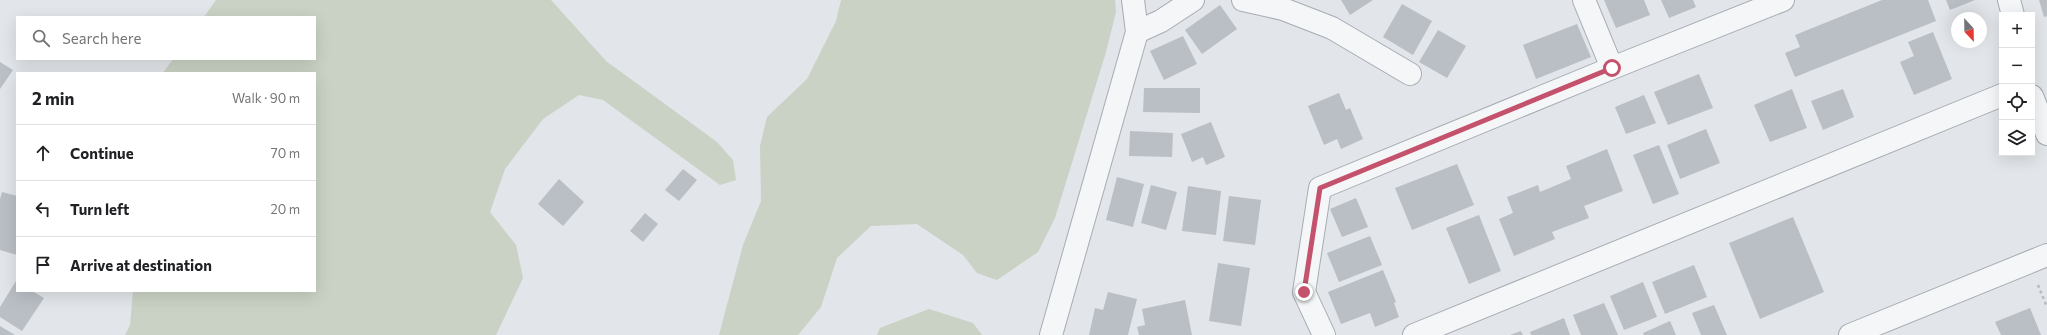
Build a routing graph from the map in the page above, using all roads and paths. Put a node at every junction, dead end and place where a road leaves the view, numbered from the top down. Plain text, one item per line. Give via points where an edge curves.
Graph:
1 (1133, 0) edge
2 (1193, 0) edge
3 (1243, 0) edge
4 (1584, 0) edge
5 (1783, 0) edge
6 (2009, 0) edge
7 (2011, 12) edge
8 (1136, 32) junction
9 (1612, 68) junction
10 (1410, 74) dead end
11 (1999, 96) edge
12 (2035, 104) edge
13 (2047, 134) edge
14 (2047, 255) edge
15 (1051, 335) edge
16 (1324, 335) edge
17 (1414, 335) edge
18 (1850, 335) edge

1 - 8 street
2 - 8 street via 1160,21
3 - 10 street via 1283,9 1332,28
4 - 9 street
5 - 9 street
6 - 7 street
8 - 15 street
9 - 16 street via 1320,188 1304,292
11 - 17 street
12 - 13 street
14 - 18 street

